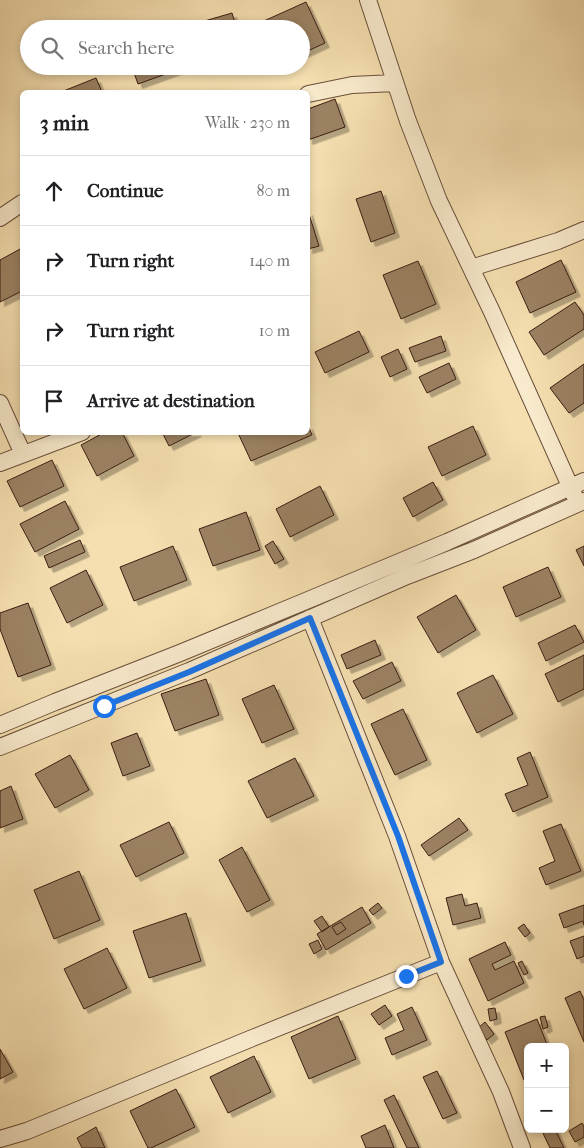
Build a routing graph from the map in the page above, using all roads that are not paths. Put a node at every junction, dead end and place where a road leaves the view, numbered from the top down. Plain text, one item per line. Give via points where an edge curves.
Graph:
1 (368, 0) edge
2 (395, 83) junction
3 (310, 94) edge
4 (20, 204) edge
5 (0, 218) edge
6 (584, 230) edge
7 (471, 268) junction
8 (0, 403) edge
9 (74, 435) edge
10 (23, 454) junction
11 (0, 463) edge
12 (577, 484) edge
13 (581, 503) edge
14 (310, 618) junction
15 (0, 725) edge
16 (0, 747) edge
17 (441, 962) junction
18 (0, 1139) edge
19 (522, 1148) edge

1 - 2 street
2 - 3 street via 352,85
2 - 7 street via 439,201
4 - 5 street
6 - 7 street
7 - 12 street
8 - 10 street
9 - 10 street
10 - 11 street
12 - 13 street
12 - 15 street via 313,598
13 - 14 street
14 - 16 street via 189,672
14 - 17 street via 398,836
17 - 18 street via 27,1131
17 - 19 street via 501,1092

